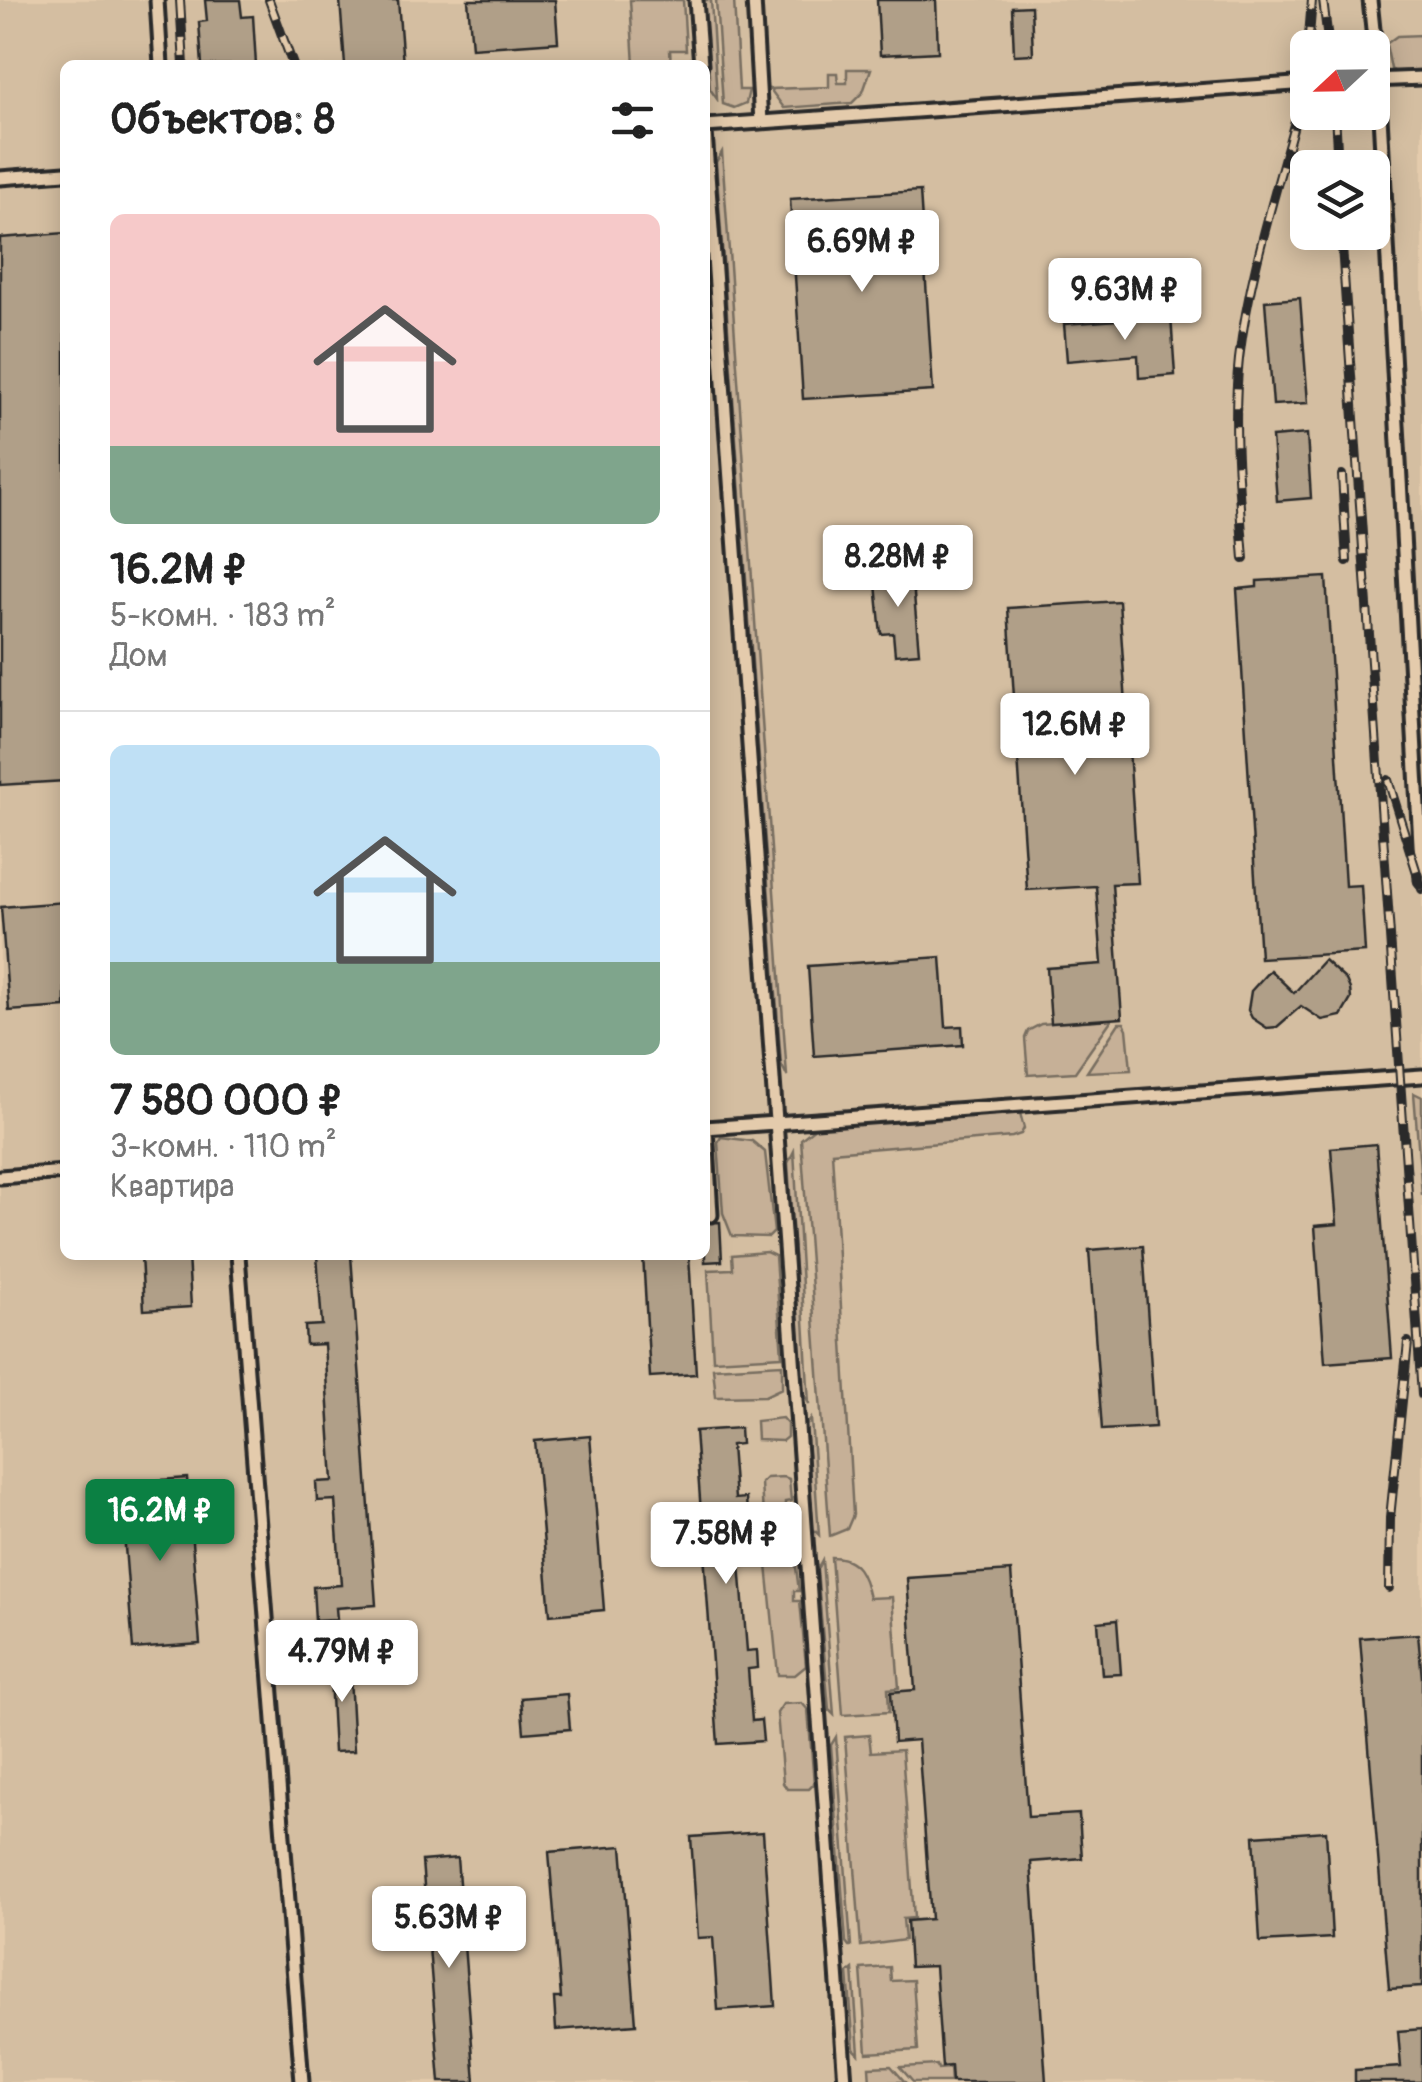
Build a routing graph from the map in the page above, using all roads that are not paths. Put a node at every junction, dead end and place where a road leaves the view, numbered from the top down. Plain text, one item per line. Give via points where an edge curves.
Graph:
1 (158, 0) edge
2 (696, 0) edge
3 (754, 0) edge
4 (1370, 0) edge
5 (1372, 30) edge
6 (161, 60) edge
7 (701, 60) edge
8 (1422, 78) edge
9 (1390, 79) edge
10 (1290, 84) edge
11 (762, 122) junction
12 (710, 128) edge
13 (1378, 130) edge
14 (60, 173) edge
15 (0, 178) edge
16 (710, 201) edge
17 (1422, 880) edge
18 (1422, 1076) edge
19 (774, 1124) junction
20 (710, 1128) edge
21 (60, 1172) edge
22 (0, 1177) edge
23 (710, 1200) edge
24 (711, 1215) dead end
25 (238, 1260) edge
26 (302, 2082) edge
27 (845, 2082) edge

1 - 6 lane
2 - 7 lane
3 - 11 lane
4 - 5 lane
8 - 9 lane
10 - 11 lane
11 - 12 lane
13 - 17 lane
14 - 15 lane
16 - 19 lane
18 - 19 lane
19 - 20 lane
19 - 27 lane
21 - 22 lane
23 - 24 lane
25 - 26 lane

